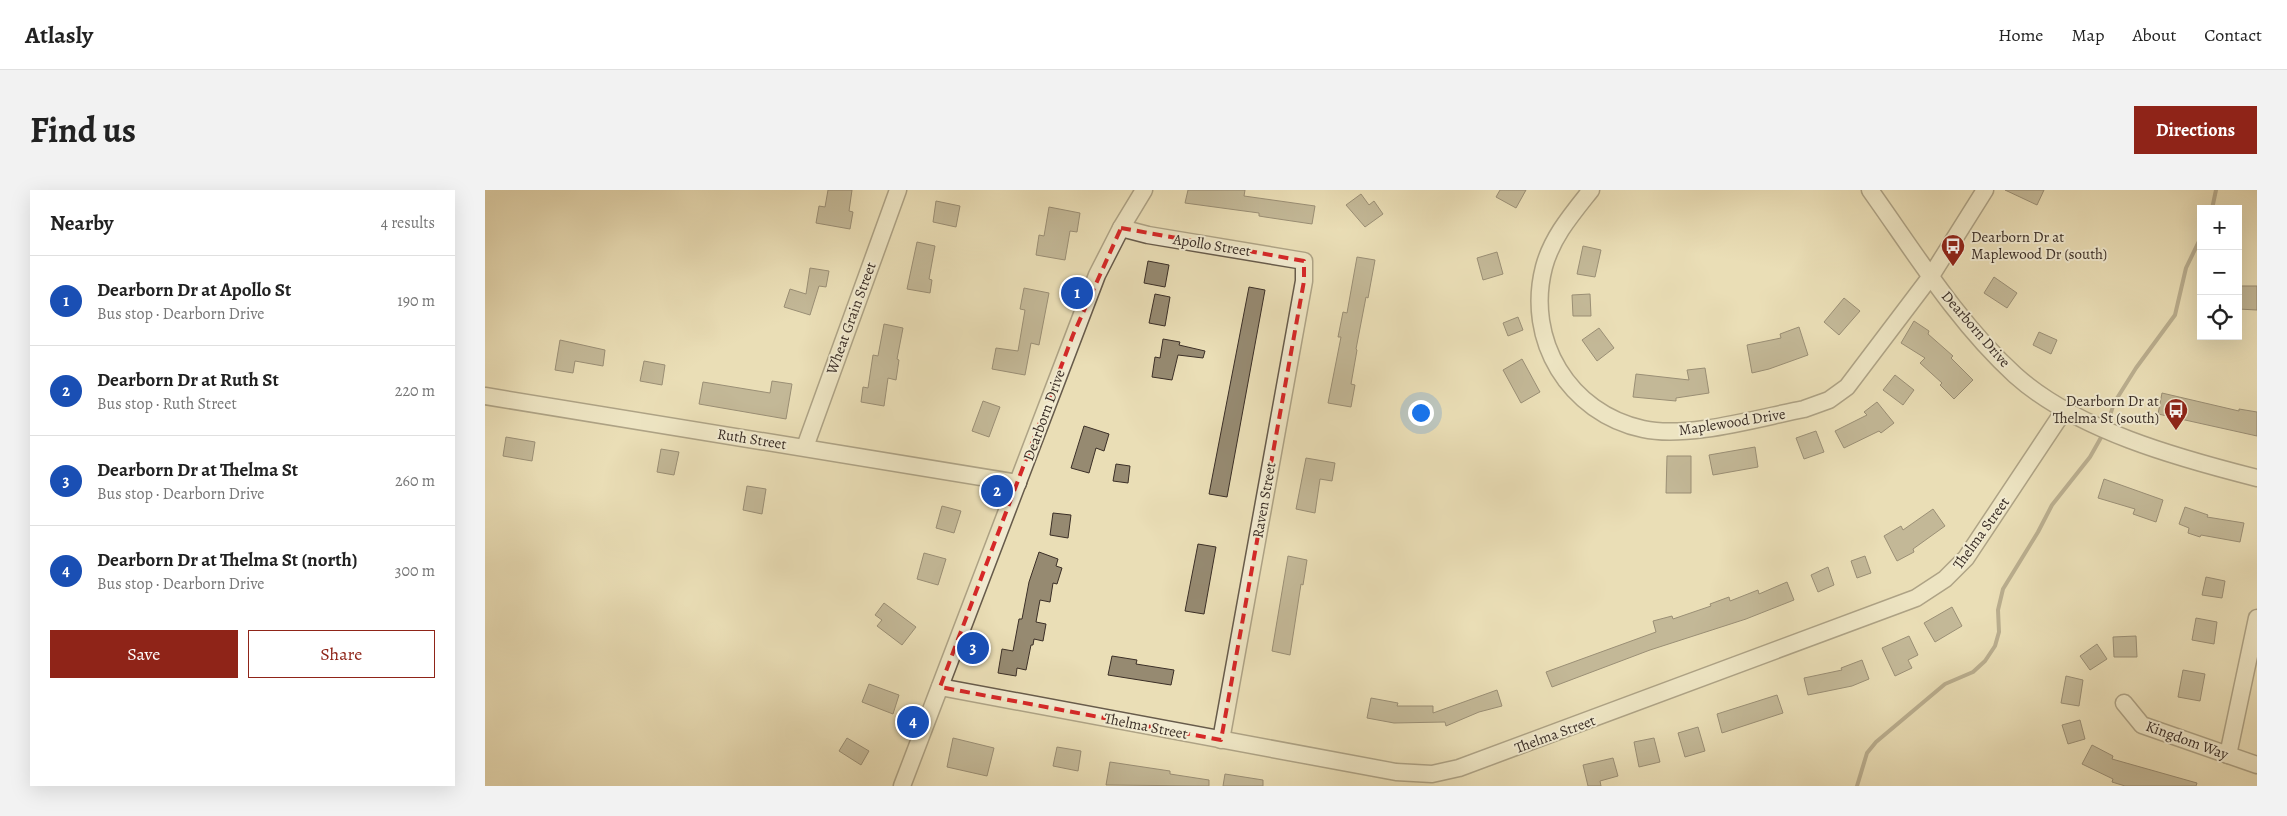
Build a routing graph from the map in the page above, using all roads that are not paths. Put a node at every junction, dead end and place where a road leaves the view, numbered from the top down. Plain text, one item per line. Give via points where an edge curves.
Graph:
1 (898, 190) edge
2 (1144, 190) edge
3 (1591, 190) edge
4 (1869, 190) edge
5 (1985, 190) edge
6 (1121, 228) junction
7 (1304, 261) joint
8 (1931, 276) junction
9 (485, 396) edge
10 (2065, 409) junction
11 (805, 447) junction
12 (2257, 478) edge
13 (1018, 483) junction
14 (2257, 618) edge
15 (940, 687) junction
16 (2124, 703) dead end
17 (1221, 740) junction
18 (2228, 755) junction
19 (2257, 765) edge
20 (902, 786) edge

1 - 11 street, Wheat Grain Street
2 - 6 street, Dearborn Drive
3 - 8 street, Maplewood Drive via 1557,236 1545,266 1539,298 1543,336 1556,364 1581,397 1610,417 1643,429 1675,432 1708,428 1804,409 1829,400 1852,381
4 - 8 street, Dearborn Drive
5 - 8 street, Maplewood Drive
6 - 7 street, Apollo Street via 1148,236
6 - 13 street, Dearborn Drive via 1094,283
7 - 17 street, Raven Street via 1304,281
8 - 10 street, Dearborn Drive via 1995,355 2037,392
9 - 11 street, Ruth Street
10 - 12 street, Dearborn Drive via 2129,439
10 - 17 street, Thelma Street via 1966,558 1945,579 1901,605 1459,768 1432,774 1396,772
11 - 13 street, Ruth Street
13 - 15 street, Dearborn Drive
14 - 18 street
15 - 17 street, Thelma Street
15 - 20 street, Dearborn Drive
16 - 18 street, Kingdom Way via 2142,725
18 - 19 street, Kingdom Way

